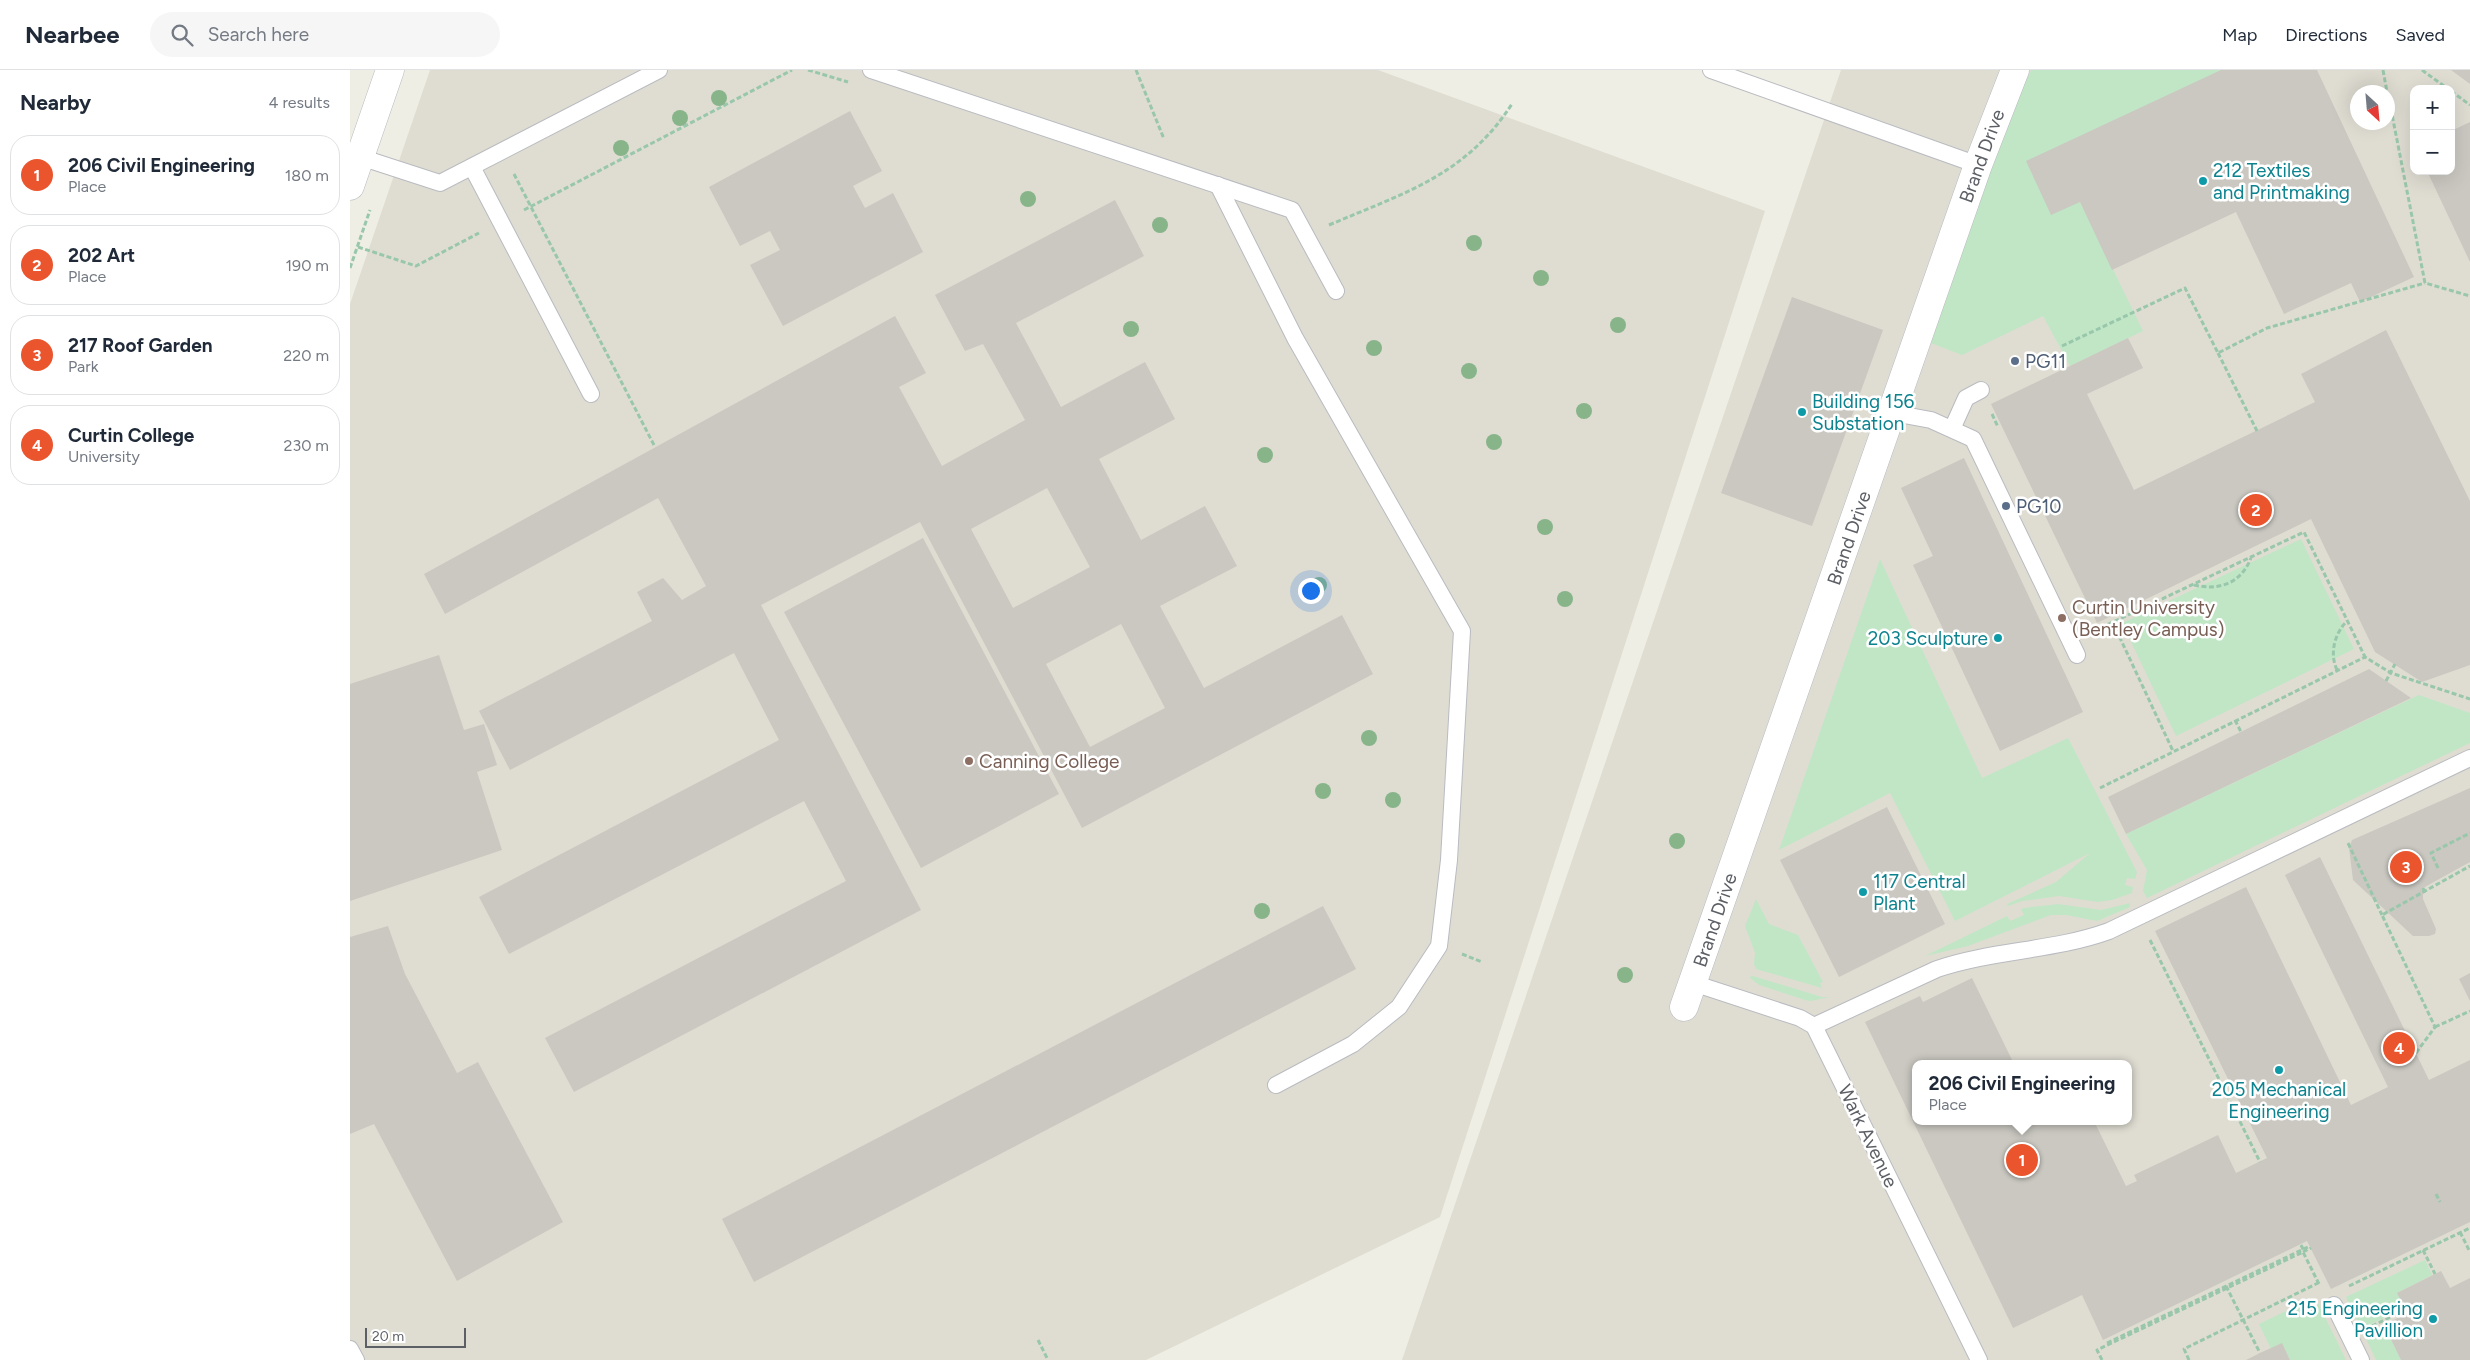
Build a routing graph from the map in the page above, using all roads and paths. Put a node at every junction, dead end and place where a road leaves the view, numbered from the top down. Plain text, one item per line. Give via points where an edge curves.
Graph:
1 (390, 70) edge
2 (659, 70) edge
3 (792, 70) edge
4 (871, 70) edge
5 (1136, 70) edge
6 (1711, 70) edge
7 (2015, 70) edge
8 (2383, 70) edge
9 (2422, 70) edge
10 (2386, 85) edge
11 (2443, 85) edge
12 (2455, 94) edge
13 (1512, 104) dead end
14 (2470, 105) edge
15 (2394, 130) edge
16 (502, 152) junction
17 (360, 158) junction
18 (1978, 165) junction
19 (472, 167) junction
20 (1176, 171) junction
21 (1218, 185) junction
22 (350, 186) edge
23 (372, 203) dead end
24 (530, 206) junction
25 (500, 222) junction
26 (1306, 235) junction
27 (358, 247) junction
28 (350, 268) edge
29 (2424, 283) junction
30 (1336, 291) dead end
31 (2470, 296) edge
32 (2062, 346) dead end
33 (2218, 353) junction
34 (1981, 390) joint
35 (591, 394) dead end
36 (1893, 413) junction
37 (1952, 430) junction
38 (2257, 431) dead end
39 (2002, 435) dead end
40 (654, 447) dead end
41 (2251, 557) junction
42 (2194, 585) junction
43 (2348, 621) junction
44 (2090, 623) dead end
45 (2113, 623) junction
46 (2077, 655) dead end
47 (2364, 657) junction
48 (2395, 664) dead end
49 (2337, 670) junction
50 (2391, 673) junction
51 (2386, 681) dead end
52 (2470, 699) edge
53 (2235, 720) junction
54 (2241, 732) dead end
55 (2173, 751) junction
56 (2470, 758) edge
57 (2100, 788) dead end
58 (2337, 821) junction
59 (2470, 833) edge
60 (2470, 866) edge
61 (2438, 868) dead end
62 (2423, 888) dead end
63 (2425, 893) junction
64 (2382, 915) junction
65 (2139, 917) junction
66 (1689, 995) joint
67 (2470, 1011) edge
68 (1814, 1026) junction
69 (2435, 1027) junction
70 (2416, 1053) dead end
71 (1276, 1086) dead end
72 (2260, 1162) dead end
73 (2436, 1194) dead end
74 (2440, 1202) dead end
75 (2470, 1228) edge
76 (2460, 1232) junction
77 (2301, 1245) dead end
78 (2424, 1250) junction
79 (2303, 1251) junction
80 (2470, 1252) edge
81 (2436, 1274) dead end
82 (2226, 1286) junction
83 (2342, 1290) dead end
84 (2334, 1305) dead end
85 (2405, 1310) dead end
86 (2350, 1337) junction
87 (1038, 1340) dead end
88 (2107, 1343) dead end
89 (350, 1348) edge
90 (2260, 1353) dead end
91 (356, 1360) edge
92 (1048, 1360) edge
93 (1979, 1360) edge
94 (2102, 1360) edge
95 (2189, 1360) edge
96 (2360, 1360) edge

1 - 17 street
2 - 16 lane
3 - 24 path
4 - 20 lane
5 - 20 path
6 - 18 lane
7 - 18 street, Brand Drive
8 - 10 path
9 - 11 path
12 - 14 path
13 - 26 path via 1496,129 1472,153 1435,179
15 - 29 path
16 - 19 lane
16 - 24 path
17 - 19 lane via 440,183
17 - 22 street
18 - 36 street, Brand Drive
19 - 25 lane
20 - 21 lane
21 - 26 lane via 1292,210
21 - 71 lane via 1295,338 1462,631 1449,860 1439,946 1399,1007 1353,1044
23 - 27 path
24 - 25 path
24 - 40 path
25 - 27 path via 416,266
25 - 35 lane
26 - 30 lane
27 - 28 path
29 - 31 path
29 - 33 path via 2267,328
32 - 33 path via 2185,288
33 - 38 path
34 - 37 lane via 1966,398
34 - 39 path
36 - 37 lane via 1931,420
36 - 66 street, Brand Drive
37 - 46 lane via 1973,439
41 - 42 path
41 - 42 path via 2239,578 2229,584
41 - 43 path via 2304,532
42 - 45 path
43 - 47 path
43 - 49 path via 2340,628 2335,640 2334,665
44 - 45 path via 2094,632
45 - 55 path
47 - 49 path
47 - 50 path
48 - 50 path
49 - 53 path
50 - 51 path
50 - 52 path
53 - 54 path
53 - 55 path
55 - 57 path
56 - 58 lane
58 - 64 path
58 - 65 lane
59 - 61 path via 2431,853
60 - 63 path
62 - 63 path
63 - 64 path
64 - 69 path
65 - 68 lane via 2089,938 1937,968
65 - 72 path
66 - 68 lane via 1800,1018
67 - 69 path
68 - 93 lane, Wark Avenue
69 - 70 path
73 - 74 path
75 - 76 path
76 - 78 path
76 - 80 path
77 - 79 path
78 - 81 path
78 - 83 path
79 - 82 path, bridge via 2310,1247
79 - 94 path via 2097,1350
79 - 95 path via 2318,1283 2184,1349
82 - 88 path, bridge
82 - 90 path, bridge
84 - 86 lane
85 - 86 path
86 - 96 lane
87 - 92 path
89 - 91 lane

